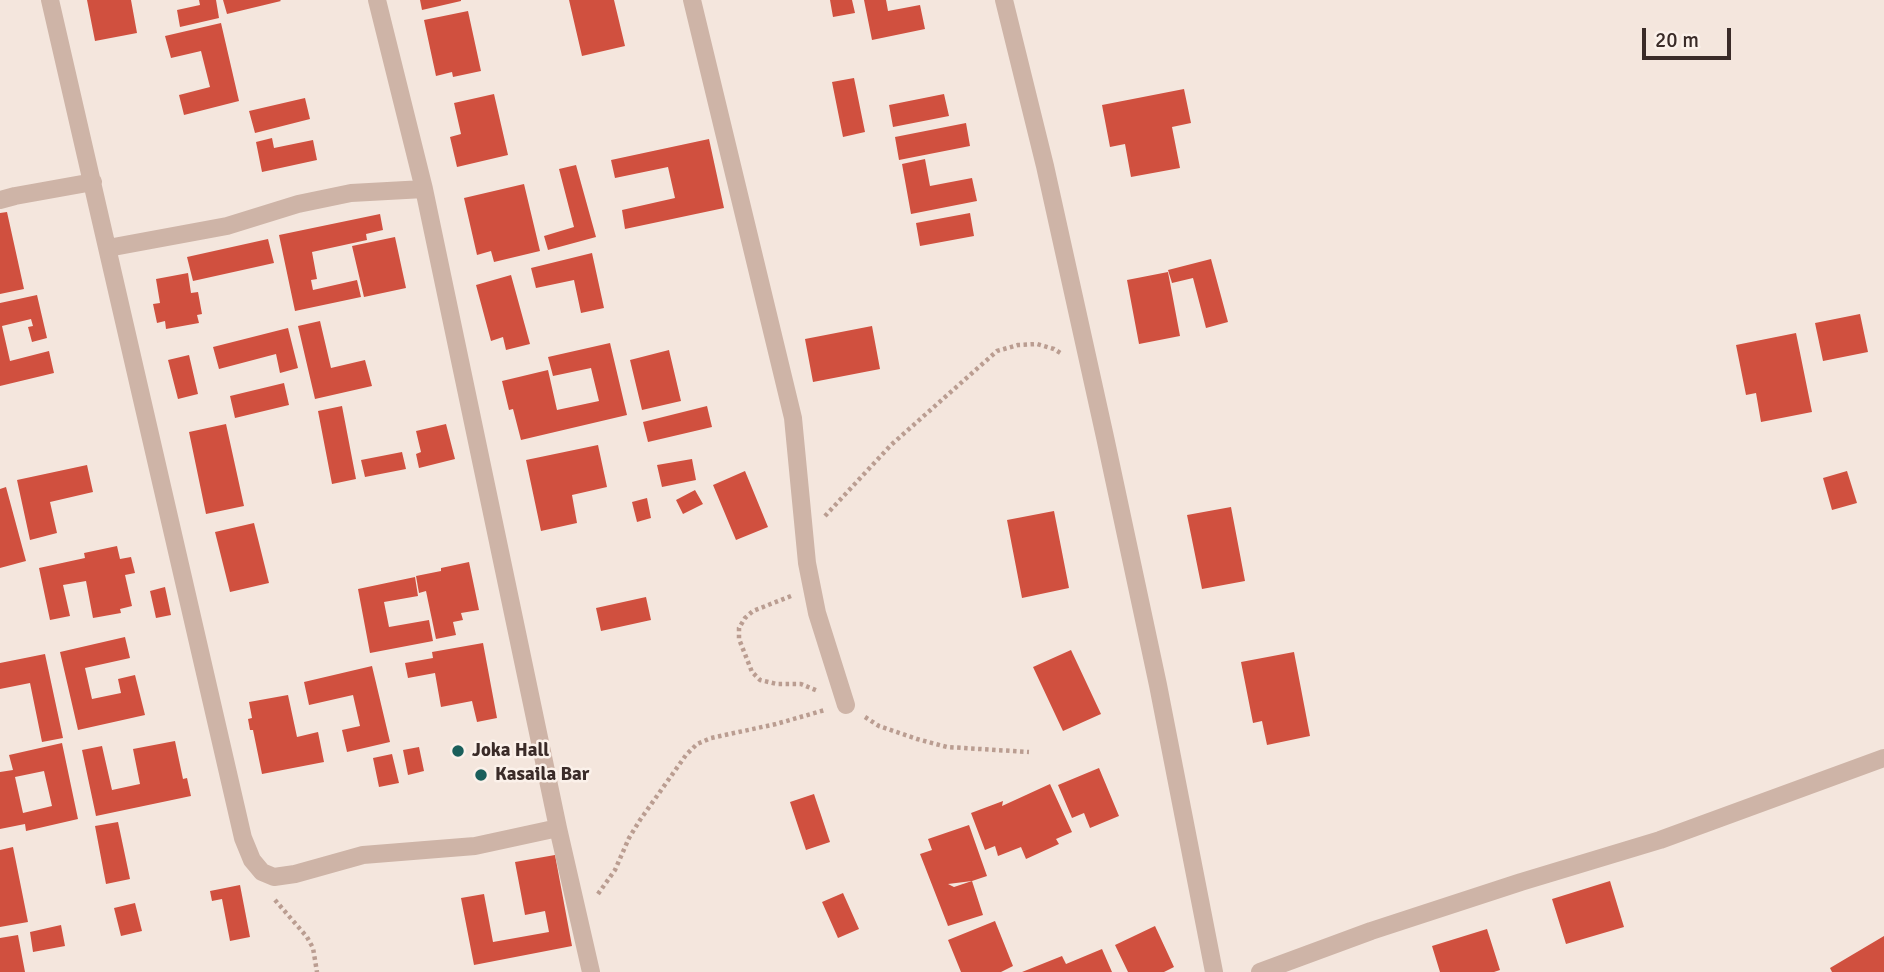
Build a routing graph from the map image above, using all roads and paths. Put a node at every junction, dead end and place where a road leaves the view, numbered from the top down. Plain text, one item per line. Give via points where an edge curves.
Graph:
1 (50, 0) edge
2 (377, 0) edge
3 (692, 0) edge
4 (1004, 0) edge
5 (93, 182) junction
6 (424, 189) junction
7 (0, 200) edge
8 (108, 248) junction
9 (1091, 374) junction
10 (805, 538) junction
11 (846, 705) joint
12 (1884, 758) edge
13 (558, 828) junction
14 (252, 860) junction
15 (580, 921) junction
16 (317, 972) edge
17 (591, 972) edge
18 (1214, 972) edge
19 (1260, 972) edge

1 - 5 street
2 - 6 street
3 - 10 street via 793,418
4 - 9 street
5 - 7 street
5 - 8 street
6 - 8 street via 351,193 227,226
6 - 13 street
8 - 14 street via 243,838
9 - 10 path via 1054,349 1037,344 997,351 891,444
9 - 18 street
10 - 11 street via 817,613
11 - 15 path via 697,744 640,820 615,870
12 - 19 street via 1660,840 1383,927
13 - 14 street via 475,846 363,855 274,877
13 - 15 street
14 - 16 path via 266,891 307,937
15 - 17 street

